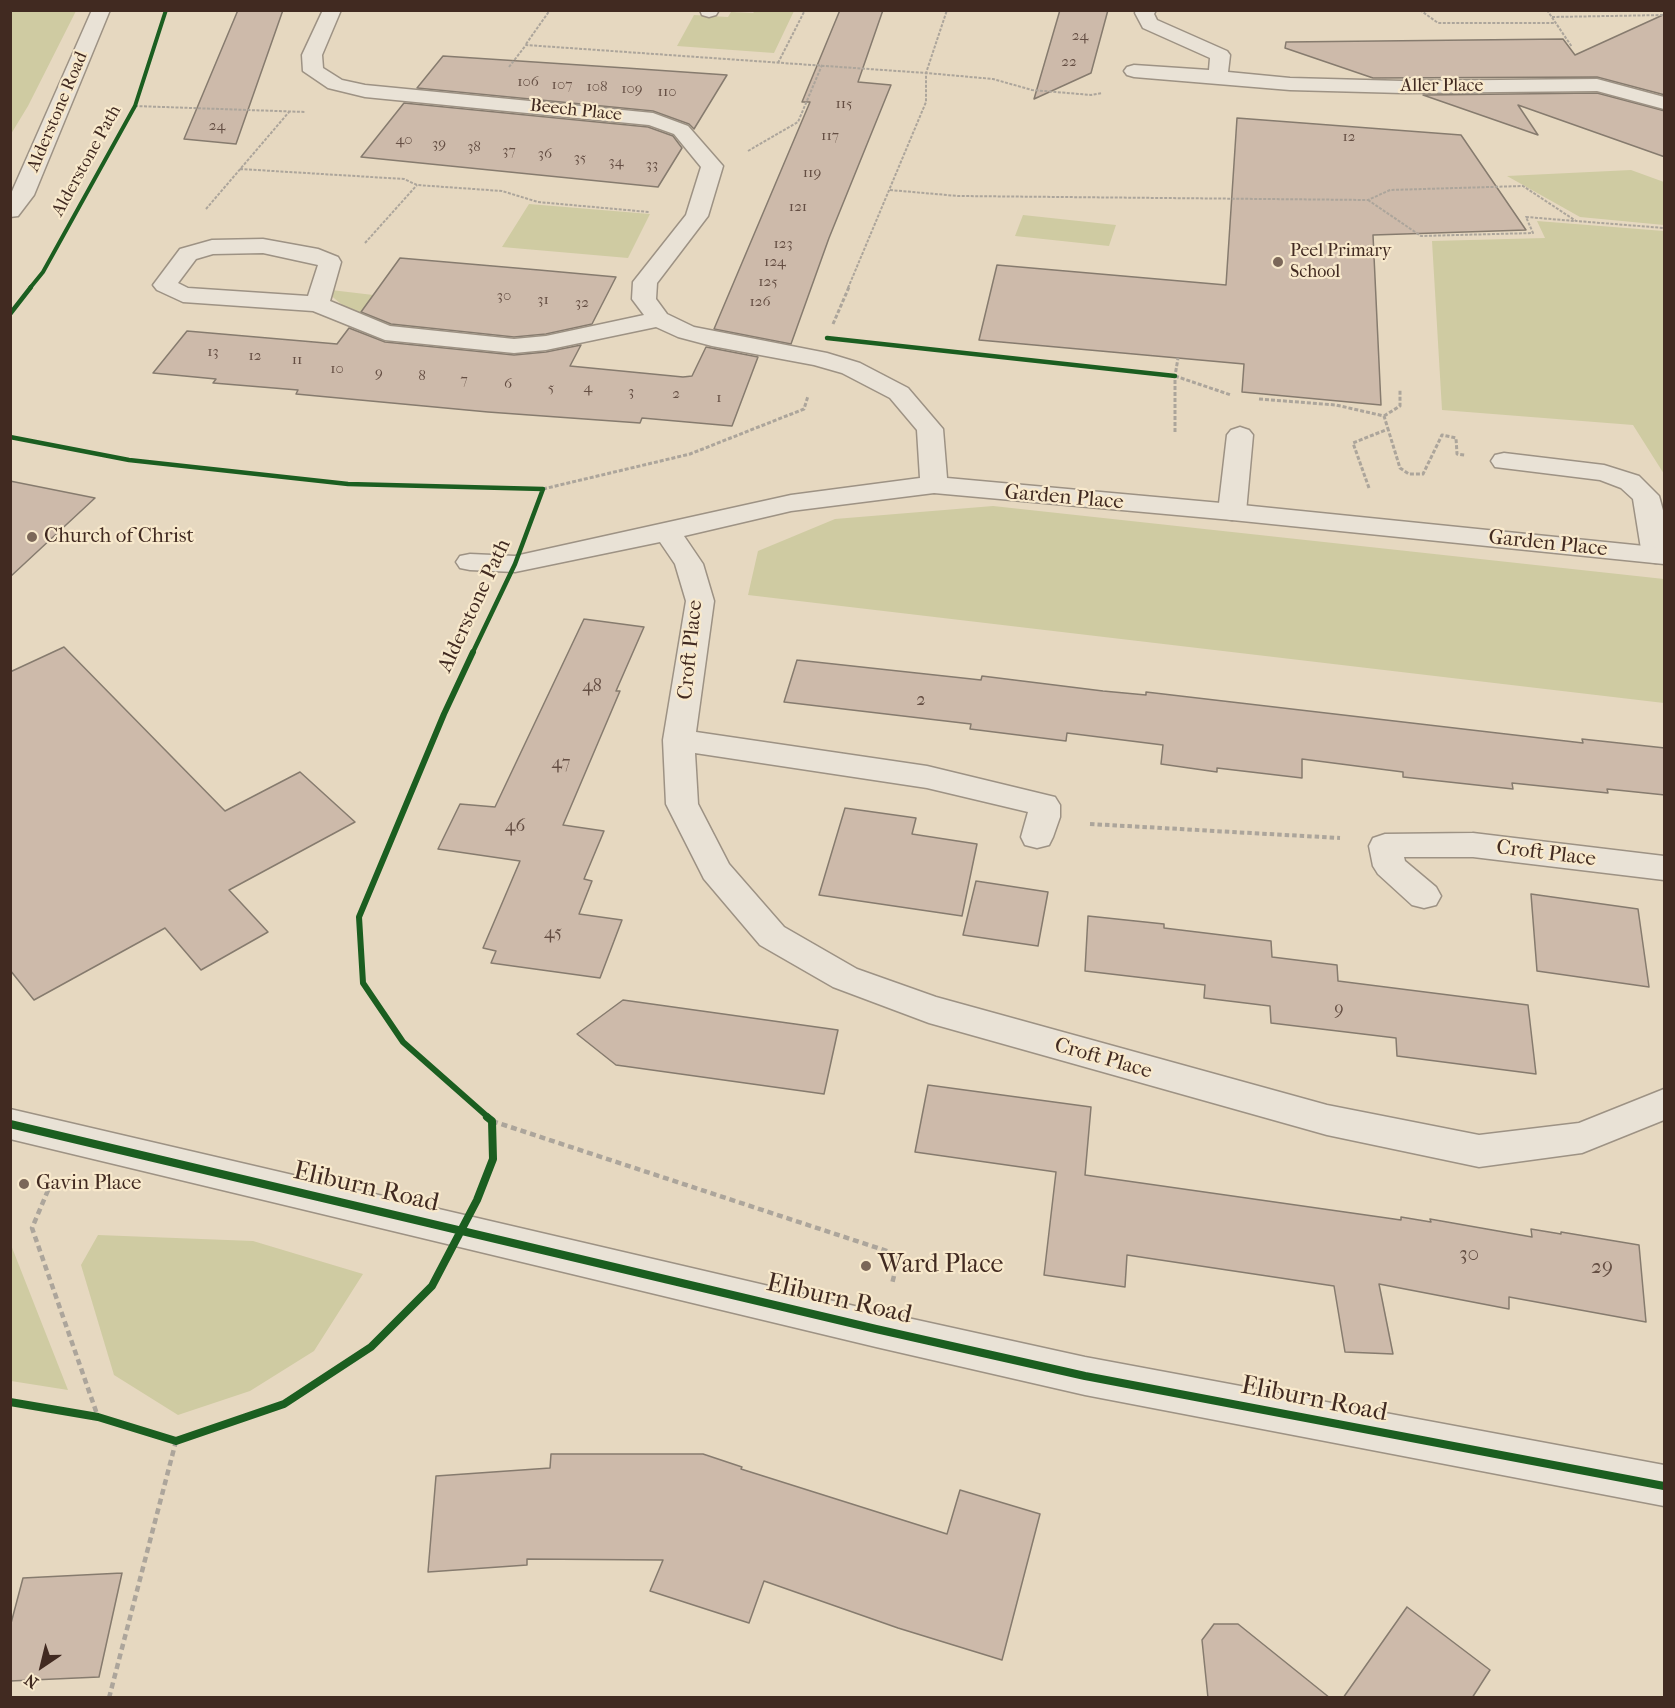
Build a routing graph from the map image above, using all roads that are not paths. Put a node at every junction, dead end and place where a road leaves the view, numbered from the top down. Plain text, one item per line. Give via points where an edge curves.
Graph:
1 (101, 10) edge
2 (332, 10) edge
3 (1147, 10) edge
4 (1134, 71) road end
5 (1218, 77) junction
6 (1665, 103) edge
7 (10, 211) edge
8 (317, 304) junction
9 (659, 319) junction
10 (1240, 435) dead end
11 (1504, 461) road end
12 (933, 485) junction
13 (1233, 512) junction
14 (668, 532) junction
15 (1660, 556) edge
16 (470, 562) dead end
17 (678, 740) junction
18 (1040, 827) road end
19 (1665, 868) edge
20 (1424, 896) dead end
21 (1665, 1104) edge
22 (10, 1124) edge
23 (1665, 1486) edge

1 - 7 street, Alderstone Road via 23,195
2 - 9 street, Beech Place via 312,55 313,71 335,84 365,92 653,119 681,130 711,166 697,216 645,282 644,299
3 - 5 street via 1144,13 1150,24 1220,56
4 - 5 street, Aller Place
5 - 6 street, Aller Place via 1290,84 1403,87 1598,85
8 - 8 street via 330,262 318,256 263,246 212,247 188,254 165,285 183,295
8 - 9 street via 385,333 514,346
9 - 12 street via 686,332 721,341 818,358 851,368 899,393 930,429
10 - 13 street
11 - 15 street via 1604,473 1630,482 1646,496
12 - 13 street, Garden Place
12 - 14 street, Garden Place via 791,503
13 - 15 street, Garden Place
14 - 16 street, Garden Place via 515,564
14 - 17 street, Croft Place via 689,564 700,601
17 - 18 street via 927,777 1044,804
17 - 21 street, Croft Place via 682,804 716,871 772,936 845,978 929,1009 1327,1120 1479,1151 1582,1138
19 - 20 street, Croft Place via 1473,845 1385,846 1390,866
22 - 23 street, Eliburn Road via 1085,1376

